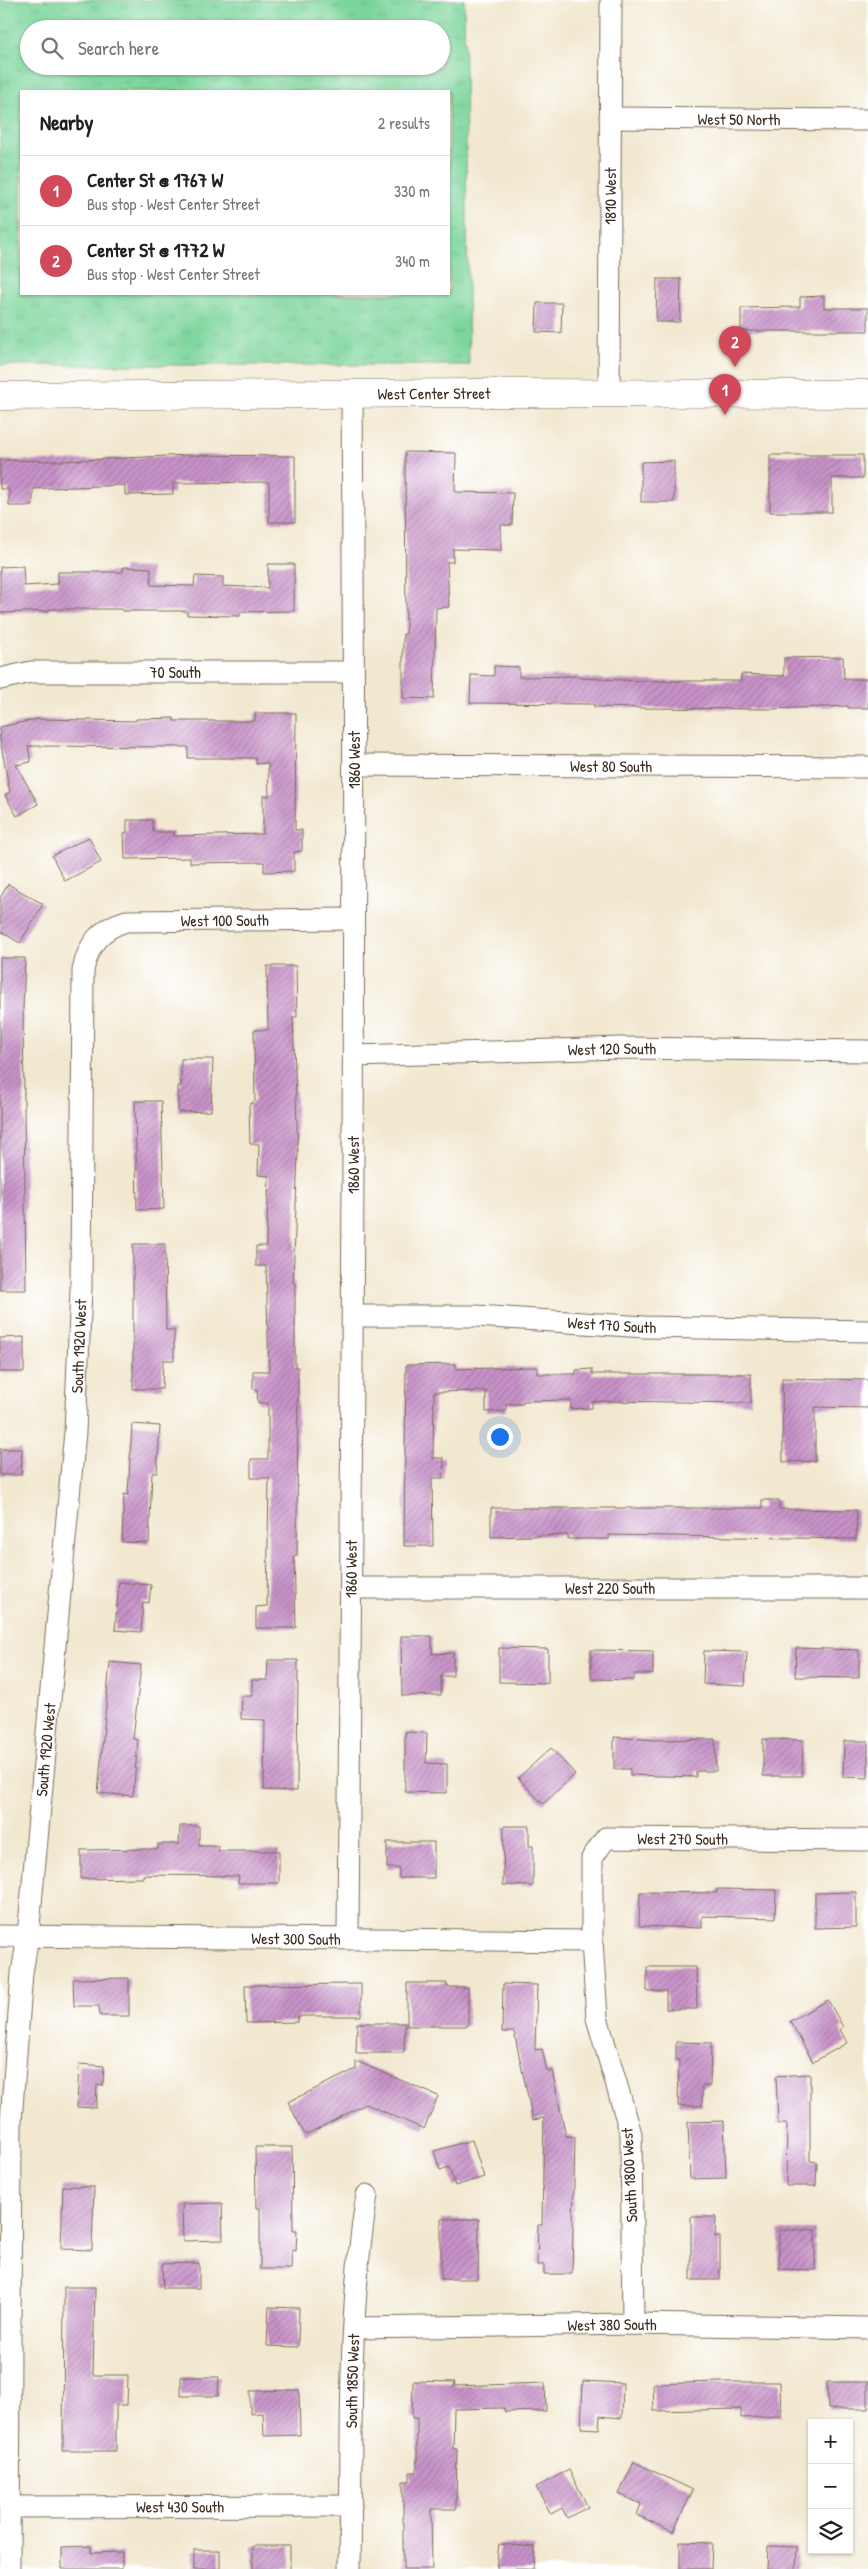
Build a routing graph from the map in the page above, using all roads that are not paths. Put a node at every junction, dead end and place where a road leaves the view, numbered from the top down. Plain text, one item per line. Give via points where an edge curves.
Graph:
1 (611, 0) edge
2 (610, 118) junction
3 (868, 120) edge
4 (352, 393) junction
5 (609, 394) junction
6 (868, 394) edge
7 (0, 396) edge
8 (353, 672) junction
9 (0, 679) edge
10 (354, 765) junction
11 (868, 767) edge
12 (353, 919) junction
13 (100, 934) joint
14 (868, 1051) edge
15 (354, 1056) junction
16 (354, 1316) junction
17 (868, 1331) edge
18 (351, 1588) junction
19 (868, 1588) edge
20 (868, 1840) edge
21 (0, 1936) edge
22 (28, 1936) junction
23 (348, 1937) junction
24 (592, 1941) junction
25 (367, 2195) dead end
26 (633, 2324) junction
27 (354, 2328) junction
28 (868, 2328) edge
29 (351, 2506) junction
30 (9, 2507) junction
31 (9, 2569) edge
32 (350, 2569) edge

1 - 2 street, 1810 West
2 - 3 street, West 50 North
2 - 5 street, 1810 West
4 - 5 main road, West Center Street
4 - 7 main road, West Center Street
4 - 8 street, 1860 West
5 - 6 main road, West Center Street
8 - 9 street, 70 South via 31,672
8 - 10 street, 1860 West
10 - 11 street, West 80 South
10 - 12 street, 1860 West
12 - 13 street, West 100 South via 126,922
12 - 15 street, 1860 West
13 - 22 street, South 1920 West via 91,944 83,971 81,1288 75,1432
14 - 15 street, West 120 South via 621,1048
15 - 16 street, 1860 West
16 - 17 street, West 170 South via 476,1316 645,1327
16 - 18 street, 1860 West
18 - 19 street, West 220 South
18 - 23 street, 1860 West
20 - 24 street, West 270 South via 606,1838 592,1858
21 - 22 street, West 300 South
22 - 23 street, West 300 South
22 - 30 street, South 1920 West via 22,1973 11,2121
23 - 24 street, West 300 South
24 - 26 street, South 1800 West via 597,2018 631,2134
25 - 27 street, South 1850 West via 358,2246
26 - 27 street, West 380 South
26 - 28 street, West 380 South
27 - 29 street, South 1850 West
29 - 30 street, West 430 South
29 - 32 street, South 1850 West
30 - 31 street, South 1920 West

